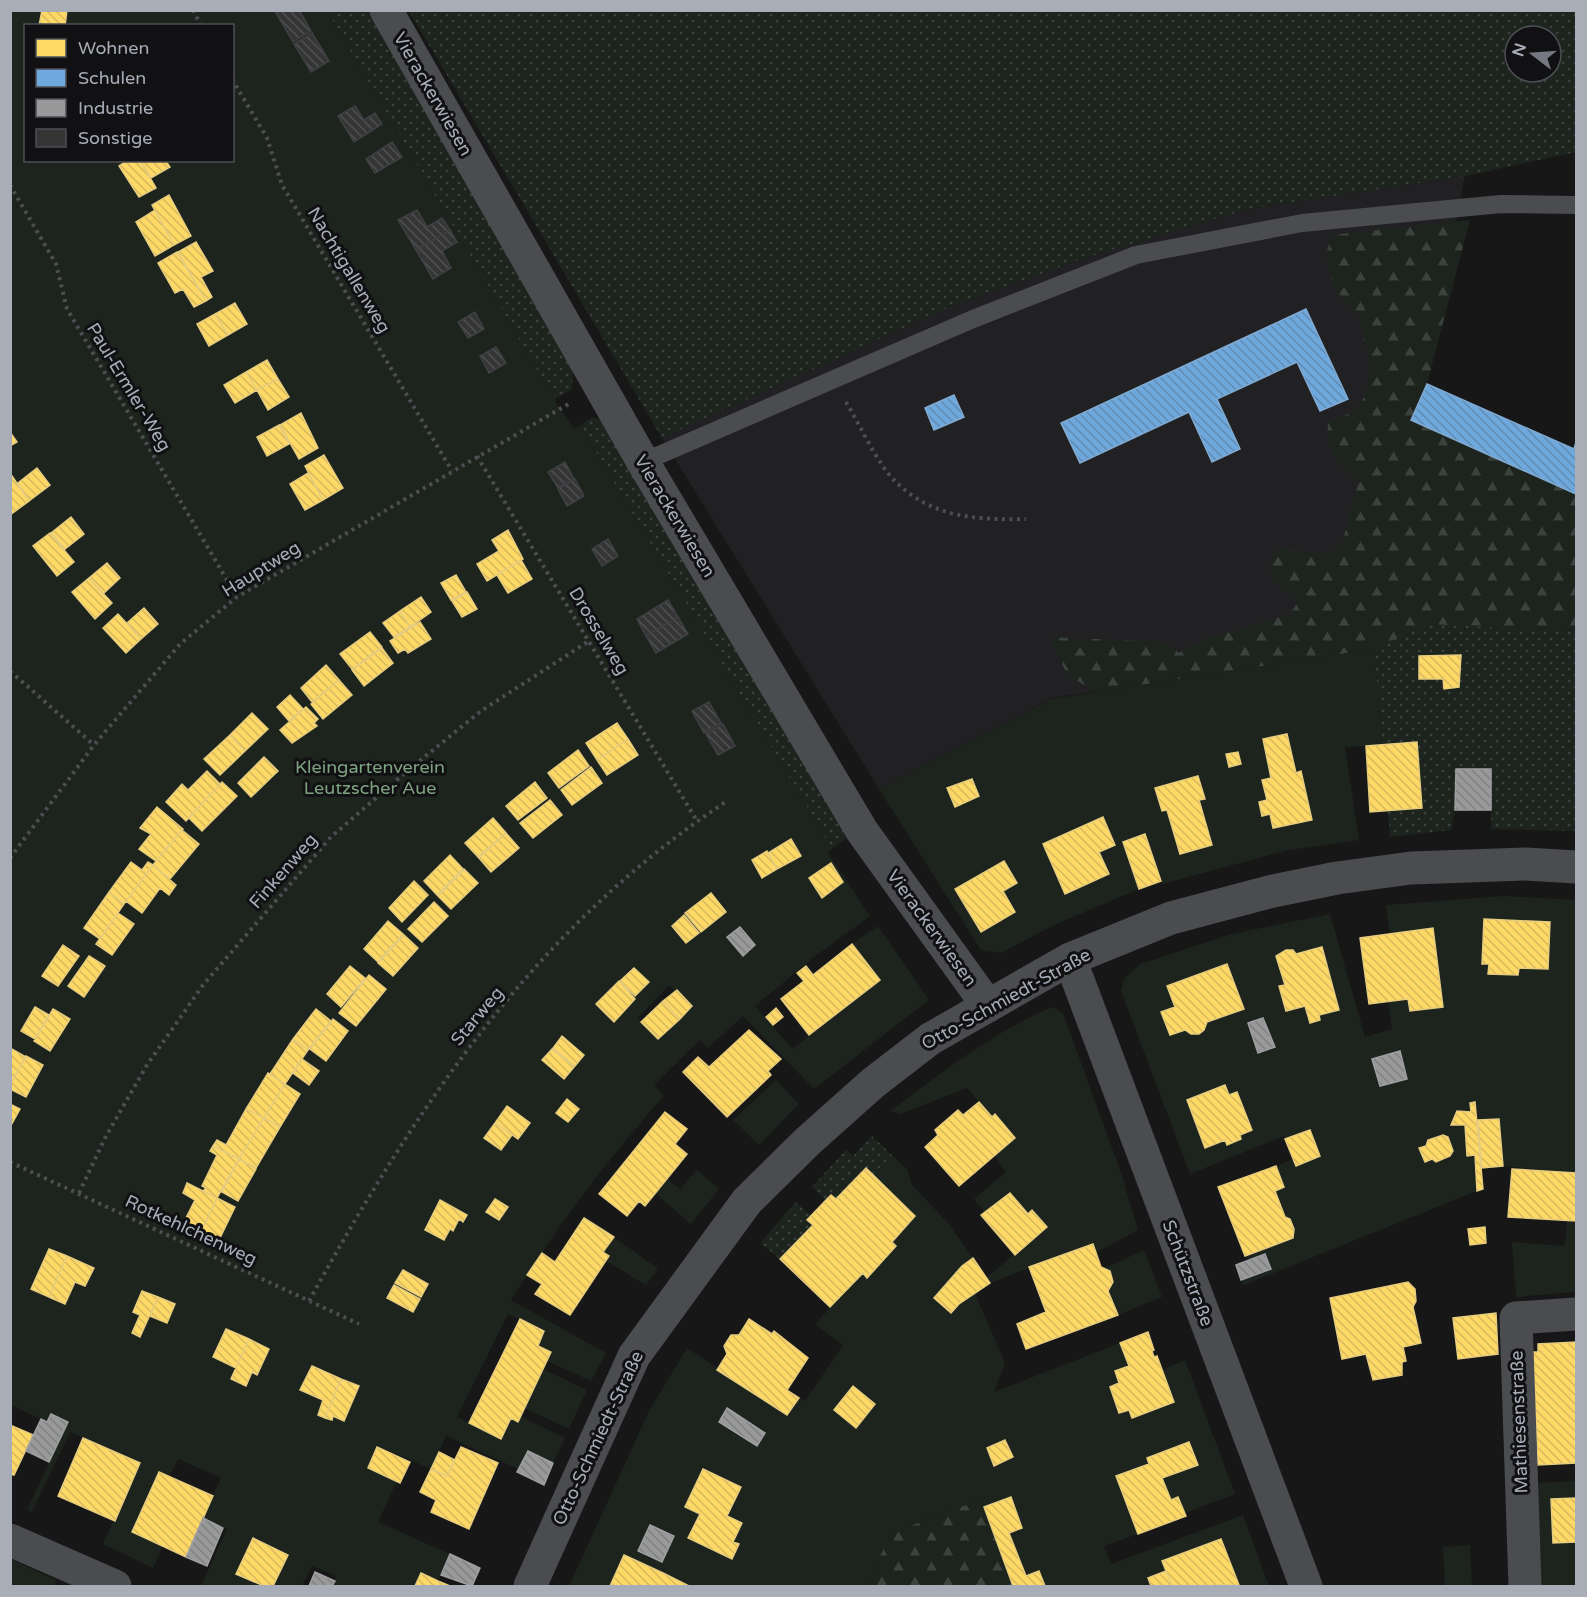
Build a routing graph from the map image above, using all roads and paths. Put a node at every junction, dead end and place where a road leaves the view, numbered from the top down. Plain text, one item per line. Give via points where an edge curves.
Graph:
1 (192, 10) edge
2 (386, 10) edge
3 (200, 24) edge
4 (234, 82) edge
5 (10, 185) edge
6 (1576, 205) edge
7 (600, 388) junction
8 (846, 401) dead end
9 (477, 456) junction
10 (643, 462) junction
11 (452, 471) junction
12 (1026, 519) dead end
13 (237, 597) junction
14 (589, 641) junction
15 (10, 671) edge
16 (94, 745) junction
17 (727, 801) dead end
18 (697, 821) junction
19 (10, 858) edge
20 (1576, 867) edge
21 (1071, 959) junction
22 (988, 1006) junction
23 (10, 1162) edge
24 (79, 1193) junction
25 (309, 1300) junction
26 (1576, 1314) edge
27 (359, 1324) dead end
28 (10, 1540) edge
29 (115, 1587) edge
30 (530, 1587) edge
31 (1306, 1587) edge
32 (1525, 1587) edge

1 - 3 path
2 - 7 street, Vierackerwiesen
4 - 11 path, Nachtigallenweg via 267,138 282,185
5 - 13 path, Paul-Ermler-Weg via 56,264 67,309
6 - 10 lane via 1501,204 1302,224 1136,255 973,319
7 - 9 path, Hauptweg
7 - 10 street, Vierackerwiesen
8 - 12 path via 892,479 922,503 949,514 983,520
9 - 11 path, Hauptweg
9 - 14 path, Drosselweg
10 - 22 street, Vierackerwiesen via 862,831
11 - 13 path, Hauptweg
13 - 16 path, Hauptweg via 180,644
14 - 18 path, Drosselweg
14 - 24 path, Finkenweg via 481,711 331,837 203,986 147,1065
15 - 16 path
16 - 19 path, Hauptweg
17 - 18 path, Starweg
18 - 25 path, Starweg via 609,892 540,962 475,1037 431,1096 371,1191
20 - 21 street, Otto-Schmiedt-Straße via 1526,864 1411,868 1337,878 1171,918
21 - 22 street, Otto-Schmiedt-Straße
21 - 31 street, Schützstraße
22 - 30 street, Otto-Schmiedt-Straße via 930,1039 873,1083 747,1201 634,1356
23 - 24 path, Rotkehlchenweg
24 - 25 path, Rotkehlchenweg
25 - 27 path, Rotkehlchenweg
26 - 32 street, Mathiesenstraße via 1516,1318
28 - 29 street

